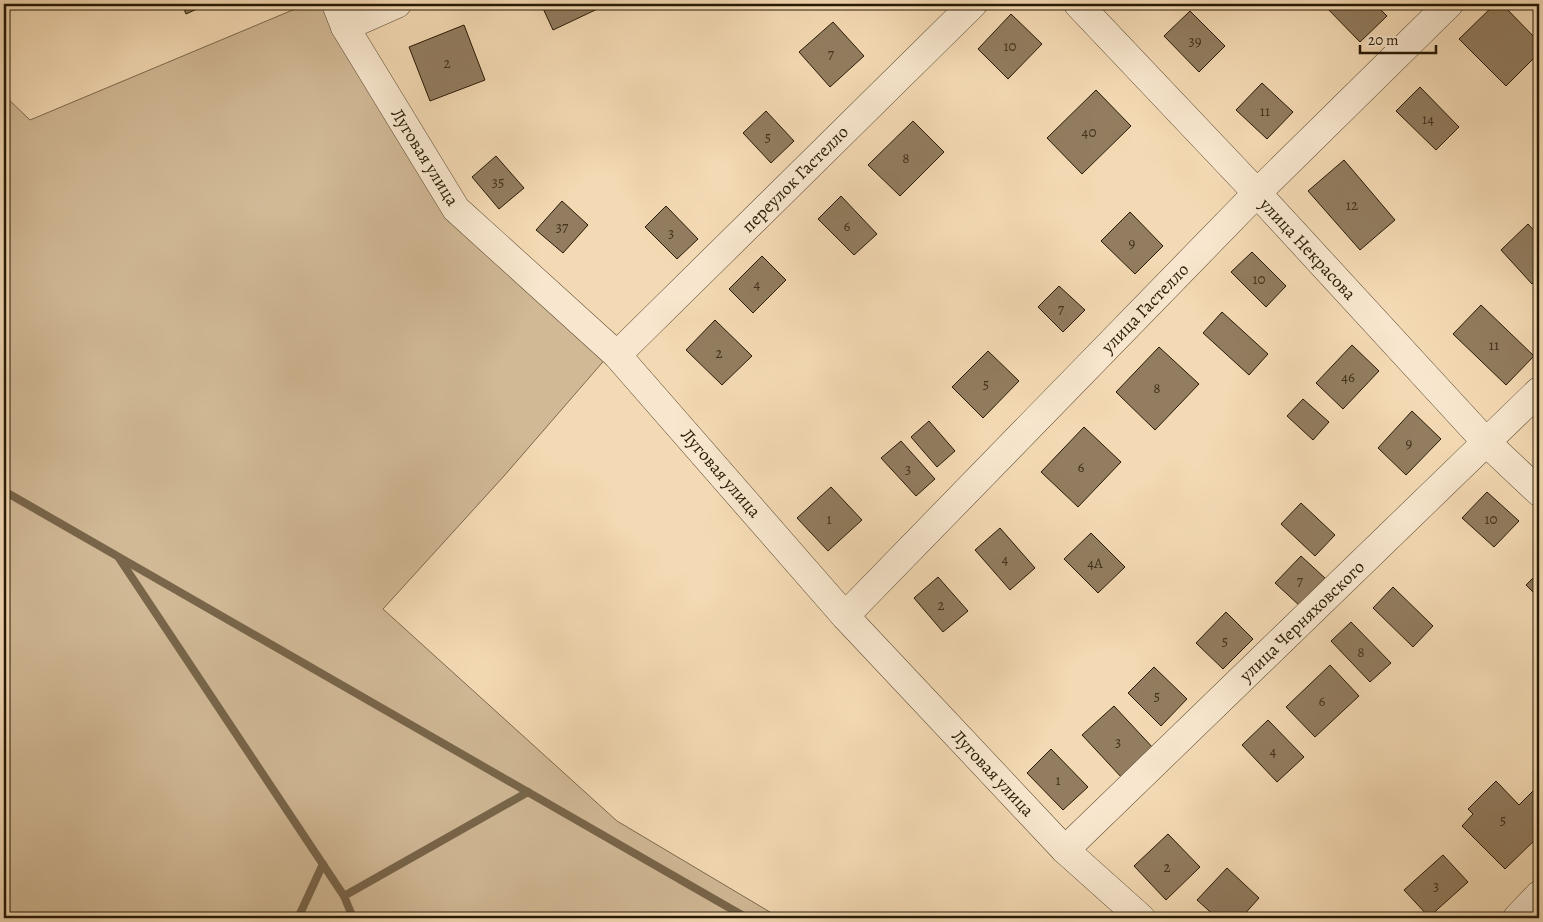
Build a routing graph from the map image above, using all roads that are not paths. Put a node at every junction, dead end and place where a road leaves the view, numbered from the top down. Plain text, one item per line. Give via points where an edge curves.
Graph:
1 (397, 4) edge
2 (973, 4) edge
3 (1078, 4) edge
4 (1449, 4) edge
5 (340, 15) edge
6 (1257, 193) junction
7 (616, 354) junction
8 (1539, 391) edge
9 (1487, 443) junction
10 (1539, 492) edge
11 (845, 616) junction
12 (1064, 850) junction
13 (1539, 896) edge
14 (1141, 918) edge
15 (1517, 918) edge

1 - 5 street
2 - 7 street, переулок Гастелло
3 - 6 street, улица Некрасова
4 - 6 street, улица Гастелло
5 - 7 street, Луговая улица via 456,208
6 - 9 street, улица Некрасова
6 - 11 street, улица Гастелло
7 - 11 street, Луговая улица
8 - 9 street, улица Черняховского
9 - 10 street, улица Некрасова
9 - 12 street, улица Черняховского
11 - 12 street, Луговая улица
12 - 14 street, Луговая улица
13 - 15 street

